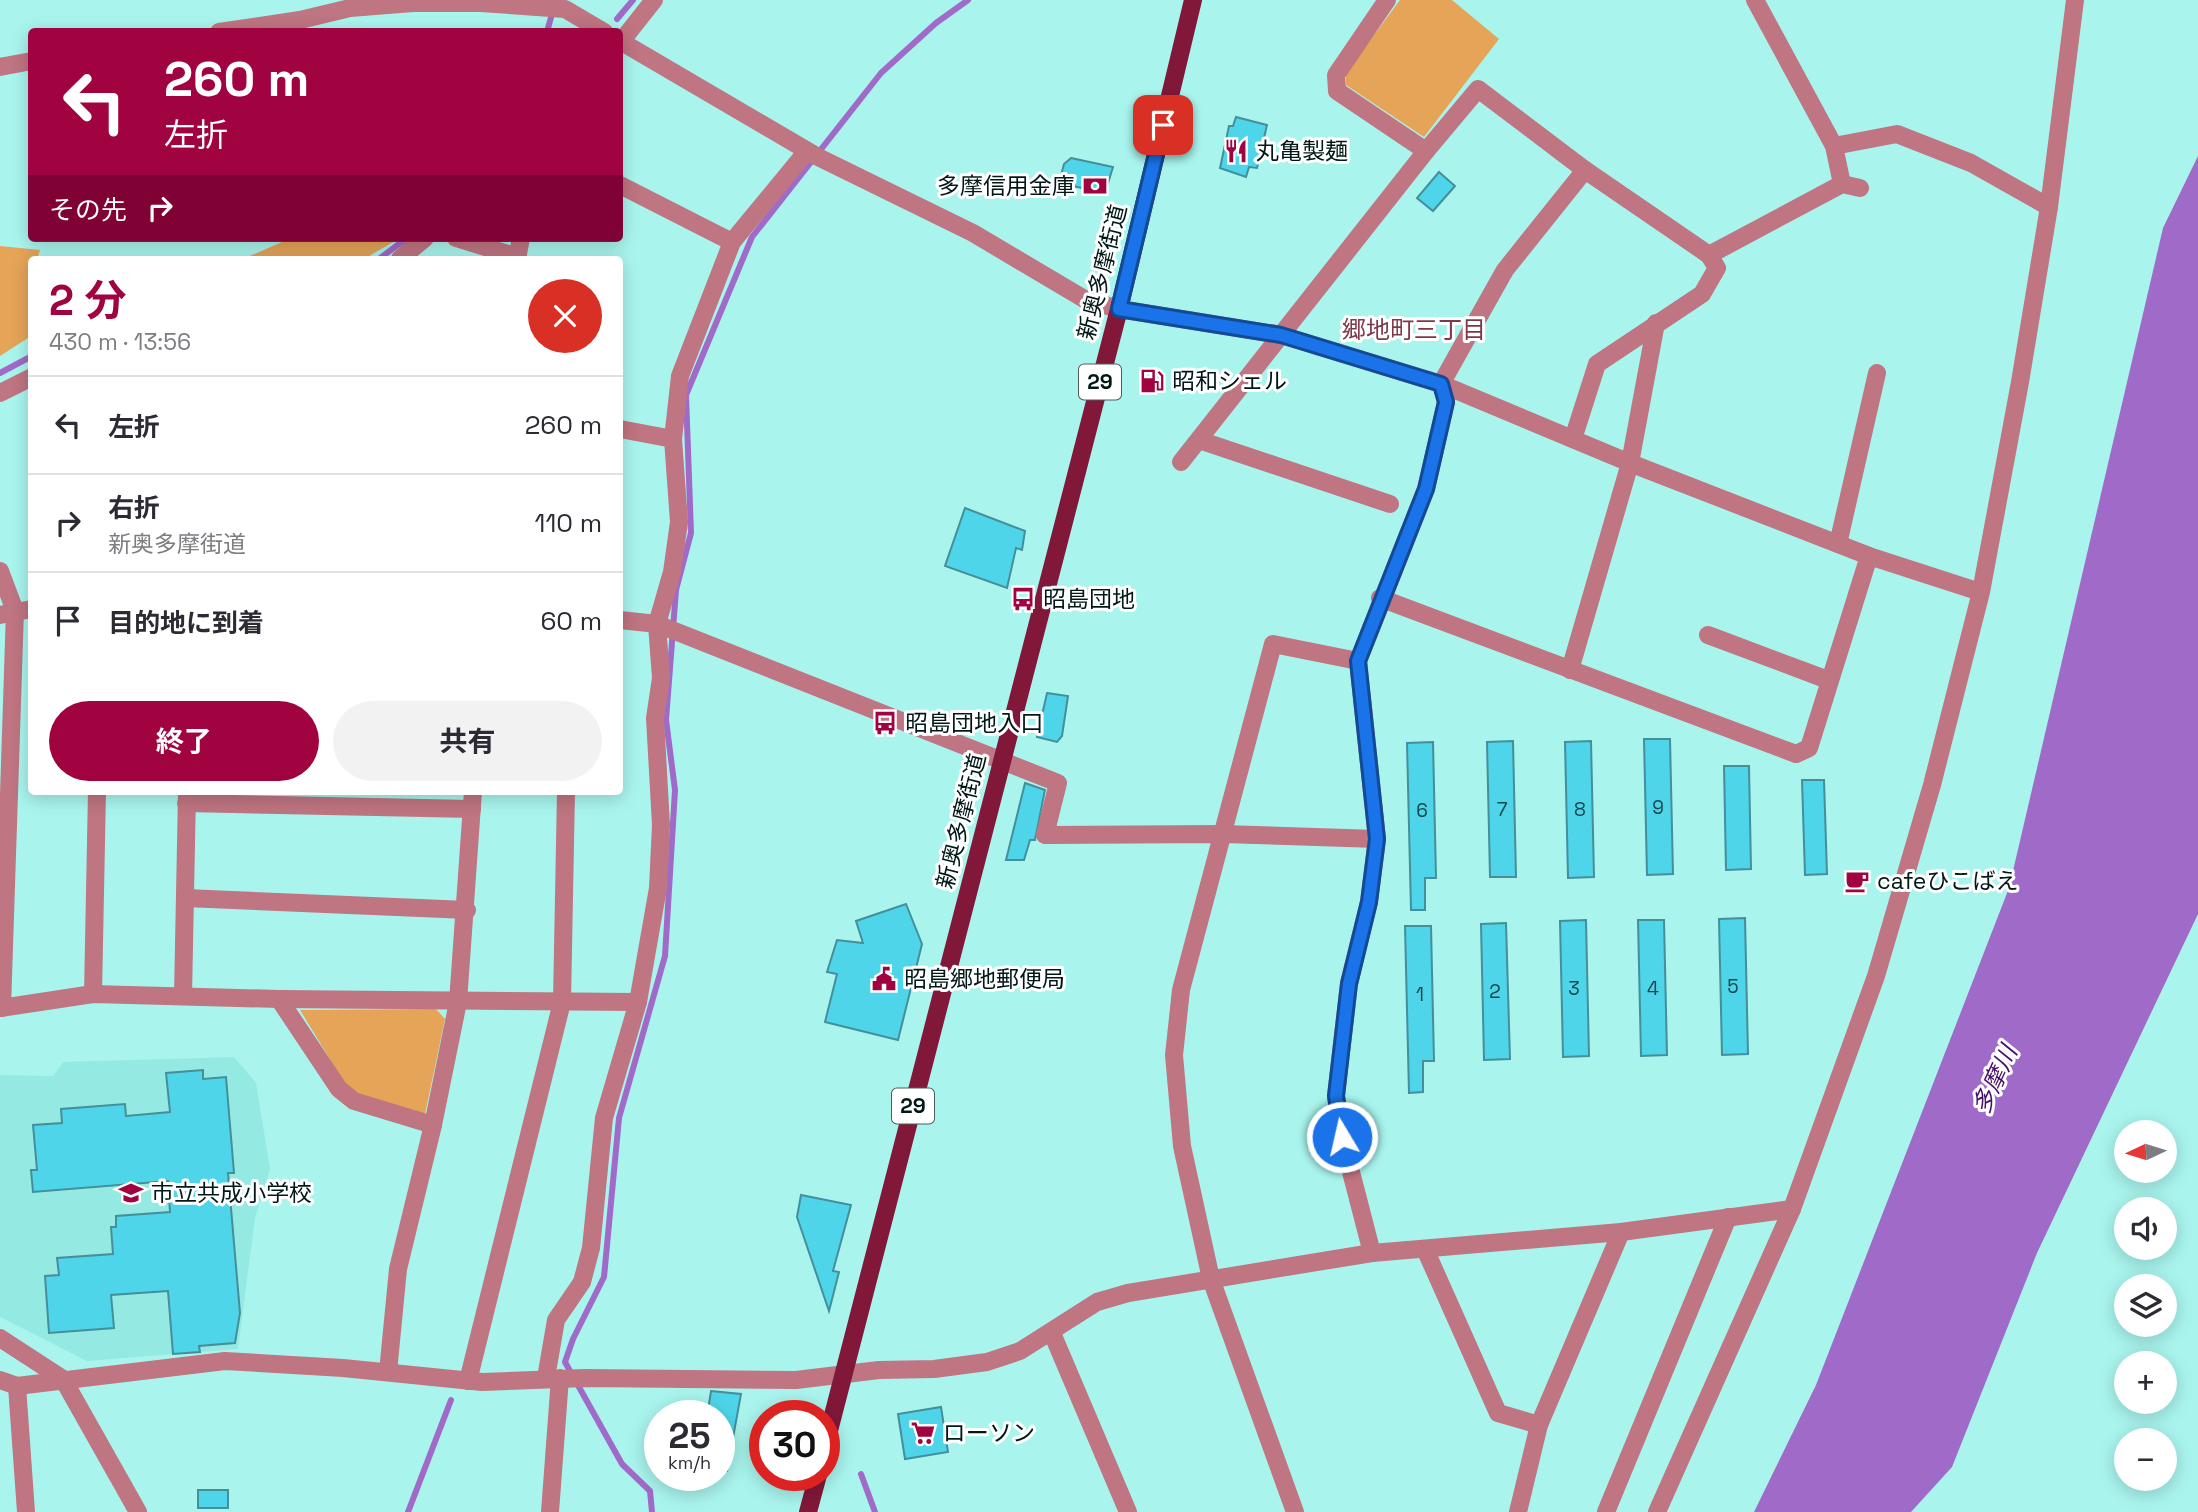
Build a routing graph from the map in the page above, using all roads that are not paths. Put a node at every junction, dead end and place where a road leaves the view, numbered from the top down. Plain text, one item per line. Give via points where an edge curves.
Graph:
1 (654, 0) edge
2 (1193, 0) edge
3 (1387, 0) edge
4 (1755, 0) edge
5 (2075, 0) edge
6 (565, 6) edge
7 (246, 28) edge
8 (598, 28) edge
9 (623, 38) edge
10 (623, 44) edge
11 (28, 62) edge
12 (0, 67) edge
13 (1834, 146) junction
14 (1426, 151) junction
15 (811, 153) junction
16 (1585, 170) junction
17 (1842, 184) junction
18 (623, 187) edge
19 (1860, 188) dead end
20 (2049, 207) junction
21 (420, 242) edge
22 (468, 242) edge
23 (732, 242) junction
24 (1709, 255) junction
25 (404, 256) edge
26 (512, 256) edge
27 (1119, 309) junction
28 (1656, 323) junction
29 (1281, 335) junction
30 (1877, 373) dead end
31 (28, 379) edge
32 (1441, 384) junction
33 (0, 393) edge
34 (623, 430) edge
35 (673, 439) junction
36 (1573, 439) junction
37 (1199, 440) junction
38 (1181, 462) dead end
39 (1630, 463) junction
40 (1390, 504) dead end
41 (1838, 544) junction
42 (1869, 556) junction
43 (0, 571) edge
44 (1974, 590) dead end
45 (1380, 598) junction
46 (15, 612) edge
47 (623, 620) edge
48 (661, 625) junction
49 (1708, 635) dead end
50 (1358, 661) junction
51 (1570, 670) junction
52 (1828, 680) junction
53 (1001, 763) junction
54 (97, 795) edge
55 (566, 795) edge
56 (186, 797) edge
57 (472, 800) edge
58 (1223, 834) junction
59 (1377, 839) junction
60 (184, 898) junction
61 (467, 910) junction
62 (93, 994) junction
63 (183, 996) junction
64 (279, 999) junction
65 (458, 1002) junction
66 (562, 1002) junction
67 (638, 1002) junction
68 (1, 1008) edge
69 (433, 1125) junction
70 (1792, 1209) junction
71 (1728, 1217) junction
72 (1621, 1232) junction
73 (1425, 1249) junction
74 (1373, 1253) junction
75 (1211, 1279) junction
76 (1052, 1333) junction
77 (0, 1338) edge
78 (388, 1372) junction
79 (844, 1373) junction
80 (557, 1378) junction
81 (63, 1379) junction
82 (468, 1381) junction
83 (8, 1383) edge
84 (837, 1400) edge
85 (1539, 1425) junction
86 (814, 1491) edge
87 (26, 1512) edge
88 (138, 1512) edge
89 (550, 1512) edge
90 (808, 1512) edge
91 (1128, 1512) edge
92 (1295, 1512) edge
93 (1518, 1512) edge
94 (1606, 1512) edge
95 (1657, 1512) edge

1 - 9 street
2 - 27 main road, 新奥多摩街道 / 29
3 - 14 street via 1336,75 1338,91
4 - 13 street
5 - 20 street
6 - 7 street via 413,3 350,8
6 - 8 street
10 - 15 street
11 - 12 street
13 - 17 street
13 - 20 street via 1897,134 1970,163
14 - 16 street via 1478,89
14 - 29 street
15 - 23 street
15 - 27 street via 973,233 1086,300
16 - 24 street
16 - 32 street via 1505,270
17 - 19 street
17 - 24 street
18 - 23 street
20 - 70 street via 1981,592 1935,772 1876,976
21 - 25 street
22 - 26 street
23 - 35 street via 680,376
24 - 28 street via 1717,268 1702,294
27 - 29 street
27 - 53 main road, 新奥多摩街道 / 29
28 - 36 street via 1597,363
28 - 39 street
29 - 32 street
29 - 37 street
30 - 41 street
31 - 33 street
32 - 36 street
32 - 45 street via 1446,402 1426,489
34 - 35 street
35 - 48 street via 679,522
36 - 39 street
37 - 38 street
37 - 40 street
39 - 41 street
39 - 51 street
41 - 42 street
42 - 44 street
42 - 52 street
43 - 46 street
45 - 50 street
45 - 51 street
46 - 68 street
47 - 48 street
48 - 53 street
48 - 67 street via 655,718 659,863
49 - 52 street
50 - 58 street via 1273,644
50 - 59 street
51 - 52 street via 1796,754 1809,748
53 - 58 street via 1058,783 1045,835
53 - 79 main road, 新奥多摩街道 / 29
54 - 62 street
55 - 66 street
56 - 57 street
56 - 60 street
57 - 61 street
58 - 59 street
58 - 75 street via 1181,990 1174,1055 1182,1146
59 - 74 street via 1369,902 1349,984 1336,1096 1342,1137
60 - 61 street
60 - 63 street
61 - 65 street
62 - 63 street
62 - 68 street
63 - 64 street
64 - 65 street
64 - 69 street via 339,1089 354,1101
65 - 66 street
65 - 69 street
66 - 67 street
66 - 82 street
67 - 80 street via 604,1118 591,1248 582,1282 556,1320
69 - 78 street via 398,1269
70 - 71 street
70 - 95 street
71 - 72 street
71 - 94 street
72 - 73 street
72 - 85 street
73 - 74 street
73 - 85 street via 1498,1413
74 - 75 street
75 - 76 street via 1097,1302
75 - 92 street
76 - 79 street via 987,1362 934,1370
76 - 91 street
77 - 81 street
78 - 81 street via 225,1361
78 - 82 street
79 - 80 street via 796,1380
79 - 84 main road, 新奥多摩街道 / 29
80 - 82 street
80 - 89 street
81 - 83 street
81 - 88 street
83 - 87 street
85 - 93 street
86 - 90 main road

